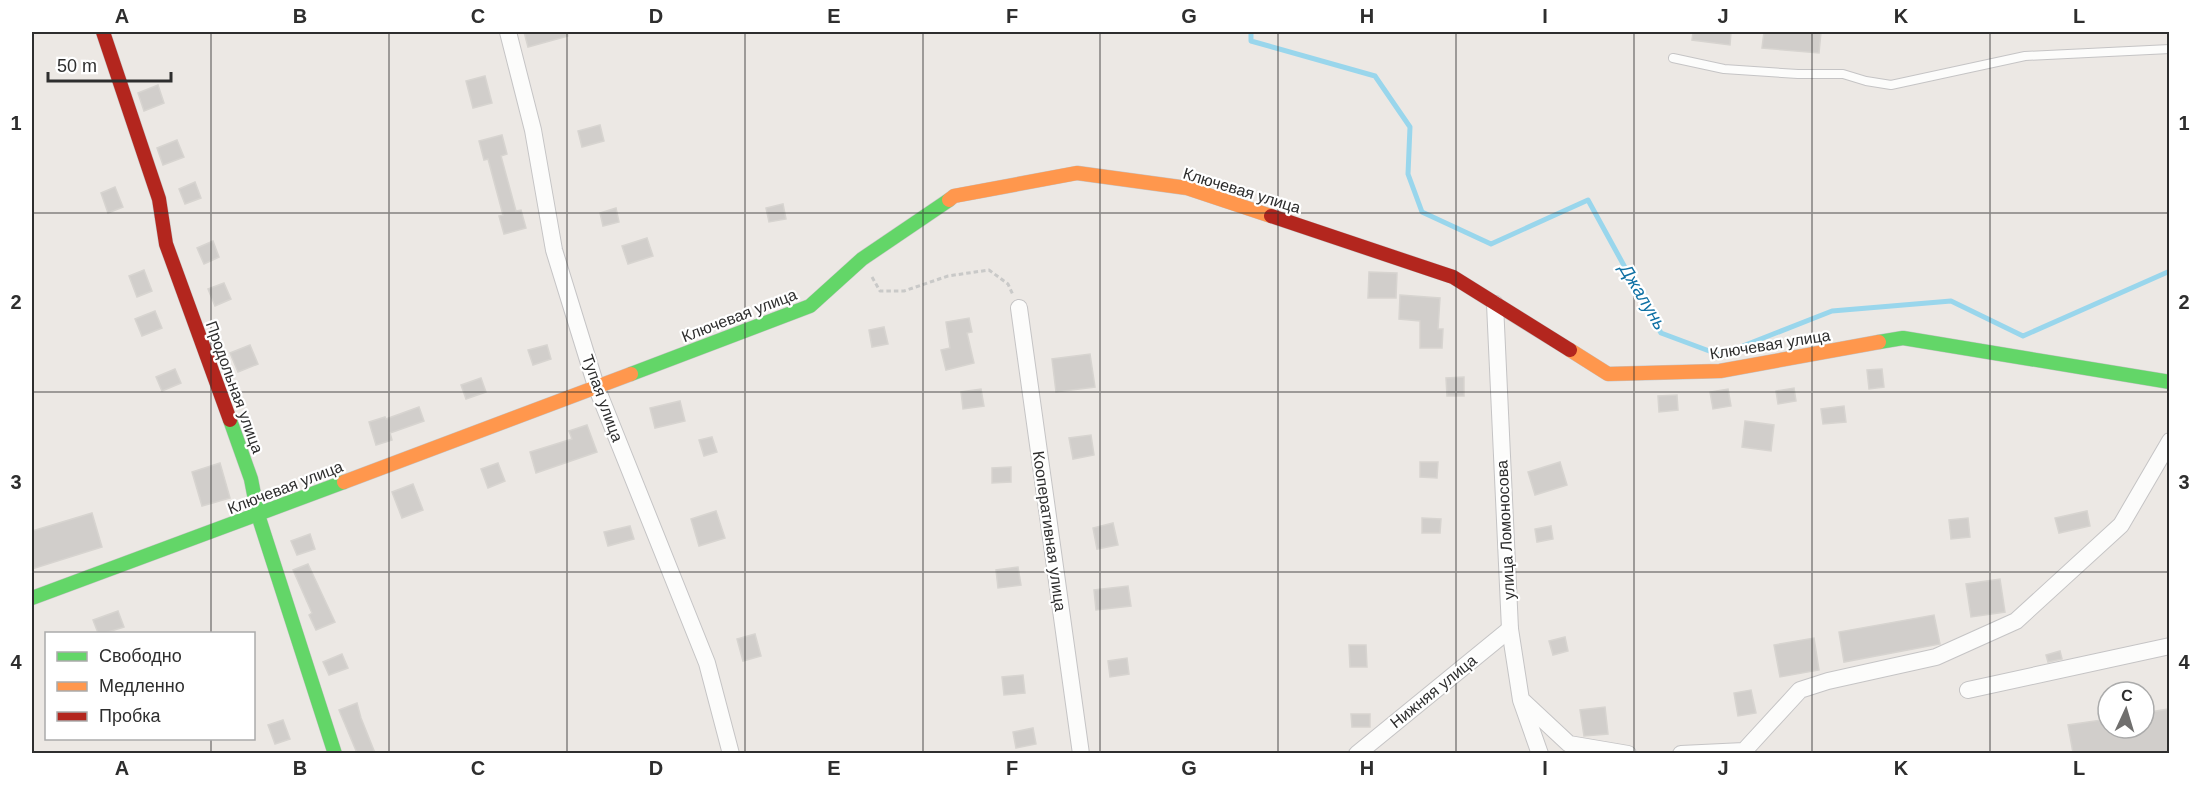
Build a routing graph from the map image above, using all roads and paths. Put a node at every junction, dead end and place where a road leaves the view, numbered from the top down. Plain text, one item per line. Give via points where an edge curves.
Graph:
1 (103, 32) edge
2 (508, 32) edge
3 (2169, 49) edge
4 (1673, 58) dead end
5 (862, 259) junction
6 (1496, 304) junction
7 (1019, 308) joint
8 (2169, 382) edge
9 (596, 386) junction
10 (2169, 441) edge
11 (258, 515) junction
12 (32, 598) edge
13 (1510, 629) junction
14 (2169, 646) edge
15 (1968, 690) dead end
16 (1521, 700) junction
17 (1744, 752) edge
18 (335, 753) edge
19 (731, 753) edge
20 (1081, 753) edge
21 (1357, 753) edge
22 (1540, 753) edge
23 (1628, 753) edge
24 (1681, 753) edge

1 - 11 street, Продольная улица via 159,199 166,244 251,479
2 - 9 street, Тупая улица via 533,130 554,250
3 - 4 lane via 2025,56 1891,85 1843,74 1724,69
5 - 6 street, Ключевая улица via 954,196 1077,173 1187,188 1453,277
5 - 7 path via 880,291 904,291 948,276 989,270 1008,284
5 - 9 street, Ключевая улица via 810,306
6 - 8 street, Ключевая улица via 1608,374 1720,370 1903,338
6 - 13 street, улица Ломоносова
7 - 20 street, Кооперативная улица
9 - 11 street, Ключевая улица
9 - 19 street, Тупая улица via 707,663
10 - 17 street via 2121,525 2016,621 1936,657 1800,690
11 - 12 street, Ключевая улица
11 - 18 street, Продольная улица
13 - 16 street, улица Ломоносова
13 - 21 street, Нижняя улица
14 - 15 street
16 - 22 street, улица Ломоносова
16 - 23 street via 1569,744
17 - 24 street

